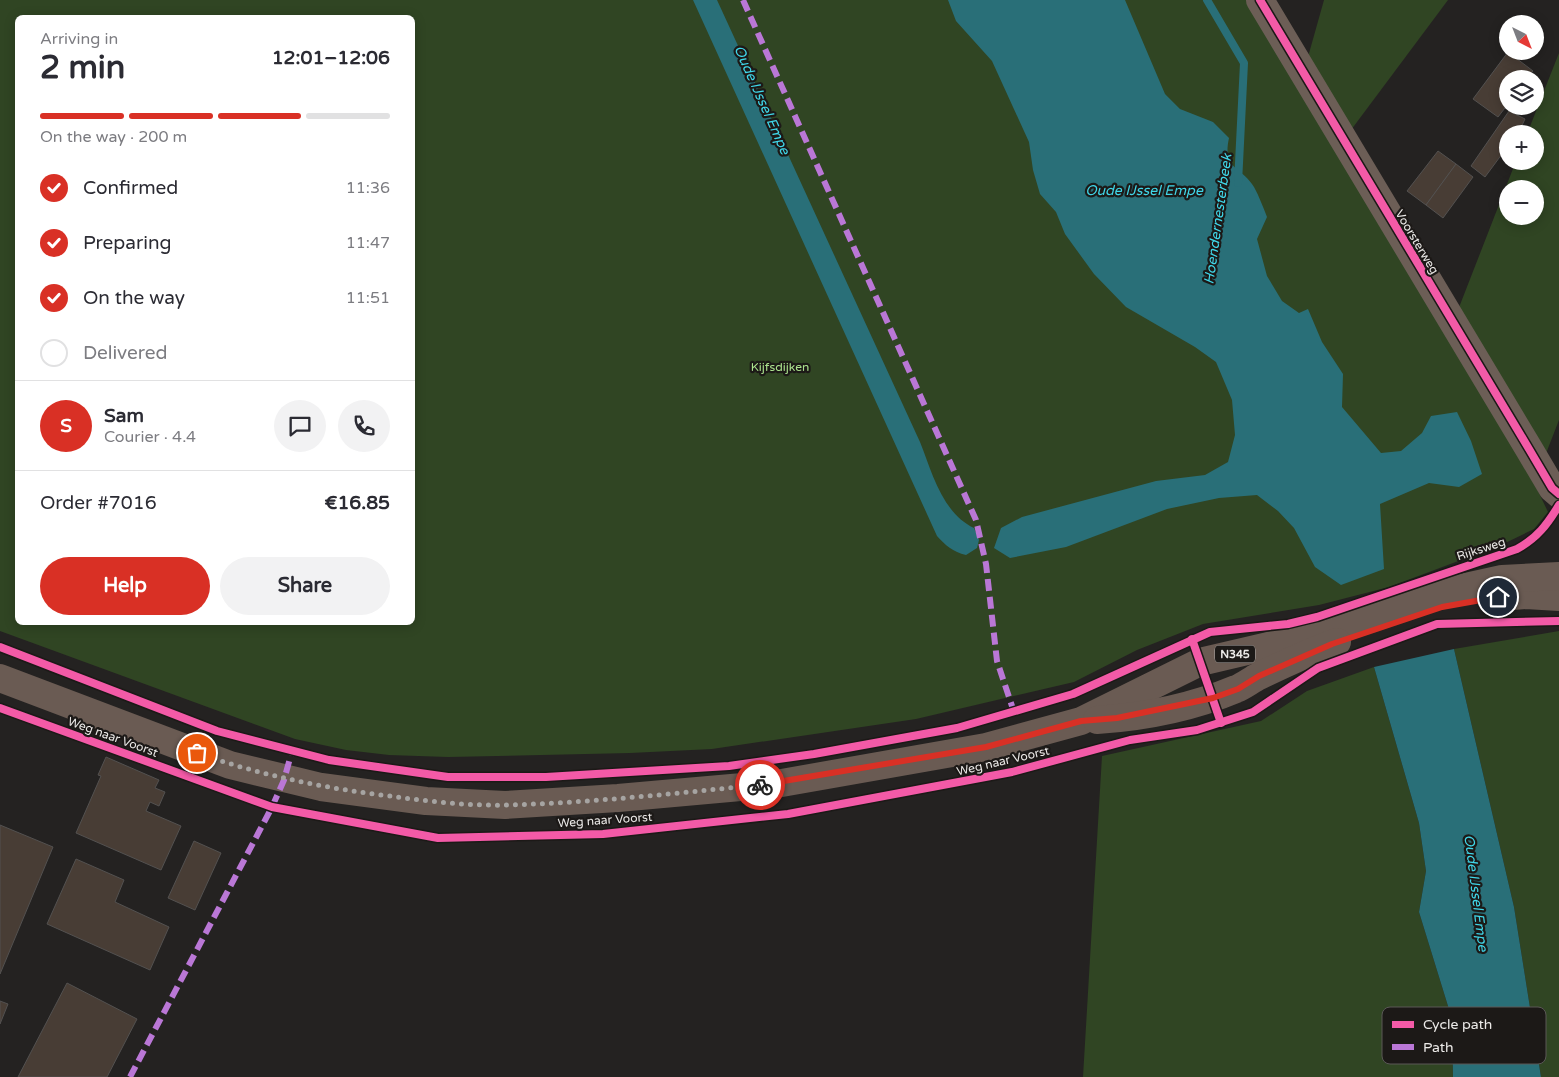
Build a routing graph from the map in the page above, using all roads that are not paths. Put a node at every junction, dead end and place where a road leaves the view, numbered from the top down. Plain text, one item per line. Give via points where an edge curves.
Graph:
1 (1260, 0) edge
2 (1559, 494) edge
3 (1559, 576) edge
4 (1559, 597) edge
5 (1400, 613) junction
6 (0, 678) edge
7 (1081, 721) junction

1 - 2 street, Voorsterweg via 1528,449
3 - 5 main road, N345 via 1502,579 1436,594
4 - 5 main road, N345 via 1484,598
5 - 7 main road, Weg naar Voorst / N345 via 1200,662
5 - 7 main road, Weg naar Voorst / N345 via 1213,698 1117,718
6 - 7 main road, Weg naar Voorst / N345 via 221,762 284,780 426,801 505,805 776,784 986,747

